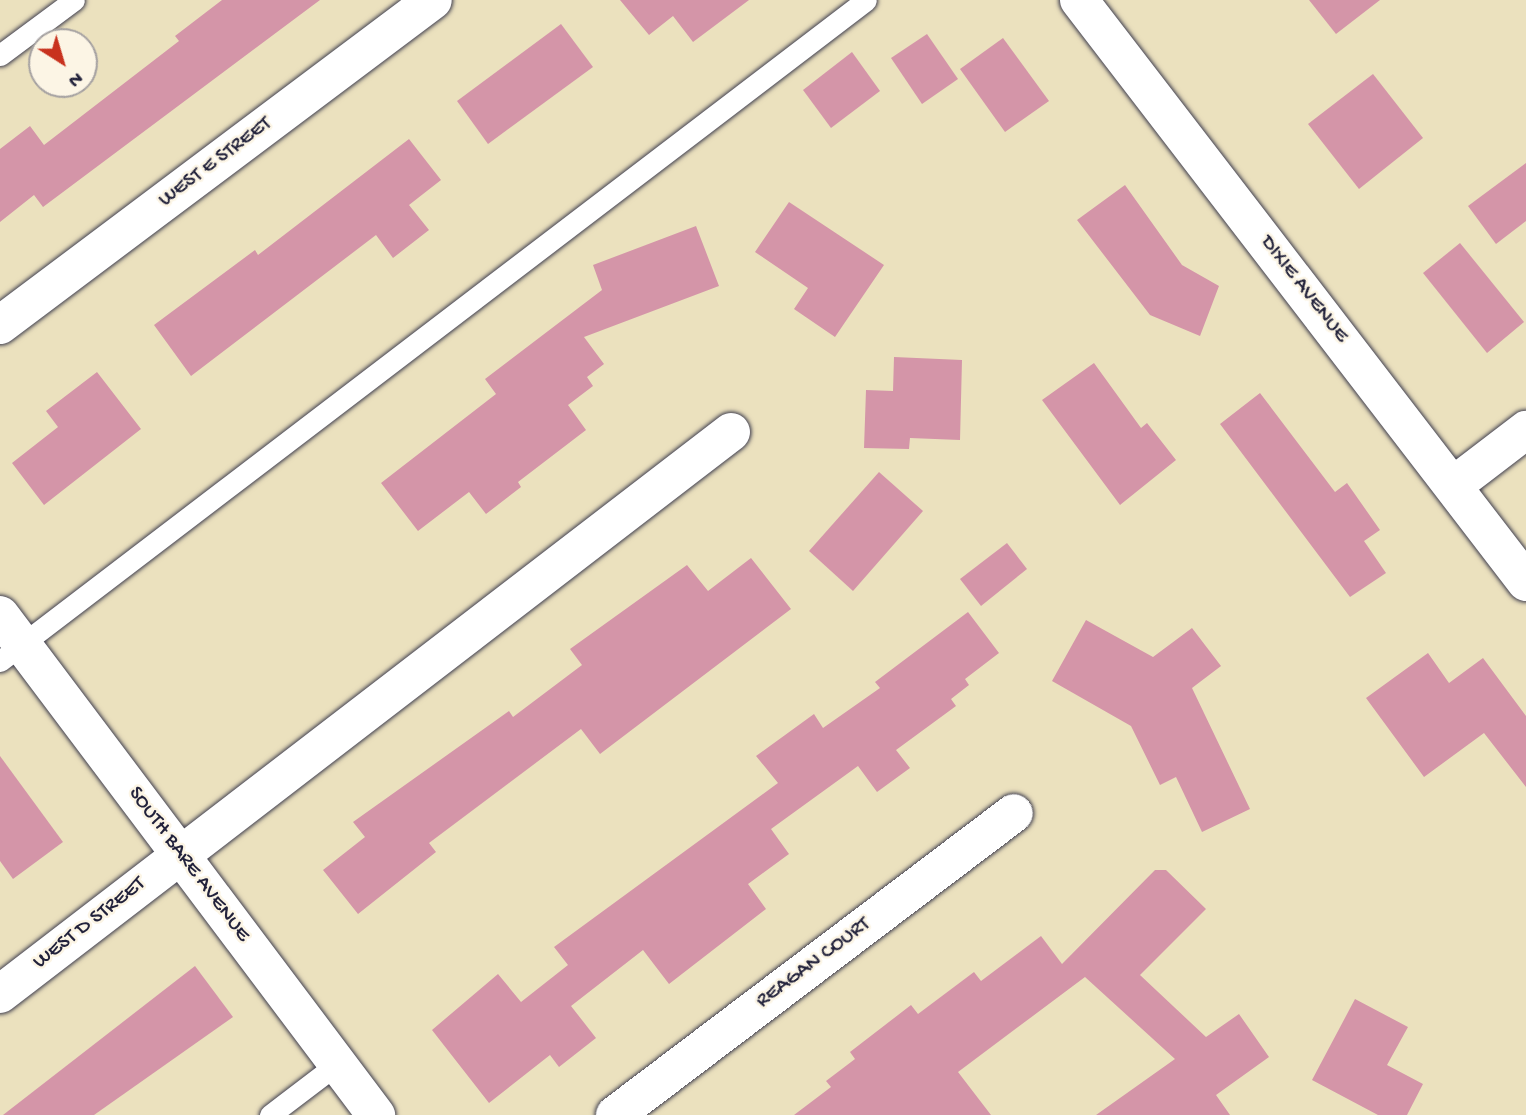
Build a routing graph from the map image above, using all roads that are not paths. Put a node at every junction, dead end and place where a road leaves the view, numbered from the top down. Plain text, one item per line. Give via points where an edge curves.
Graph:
1 (74, 0) edge
2 (433, 0) edge
3 (866, 0) edge
4 (1079, 0) edge
5 (0, 55) edge
6 (0, 325) edge
7 (1526, 430) edge
8 (732, 432) dead end
9 (1454, 485) junction
10 (1526, 582) edge
11 (7, 640) edge
12 (1014, 813) dead end
13 (180, 855) junction
14 (0, 993) edge
15 (337, 1064) junction
16 (270, 1115) edge
17 (376, 1115) edge
18 (615, 1115) edge

1 - 5 lane
2 - 6 street, WEST E STREET
3 - 11 lane
4 - 9 street, DIXIE AVENUE
7 - 9 street
8 - 13 street, WEST D STREET
9 - 10 street, DIXIE AVENUE
11 - 13 street, SOUTH BARE AVENUE
12 - 18 street, REAGAN COURT
13 - 14 street, WEST D STREET
13 - 15 street, SOUTH BARE AVENUE
15 - 16 lane
15 - 17 street, SOUTH BARE AVENUE

